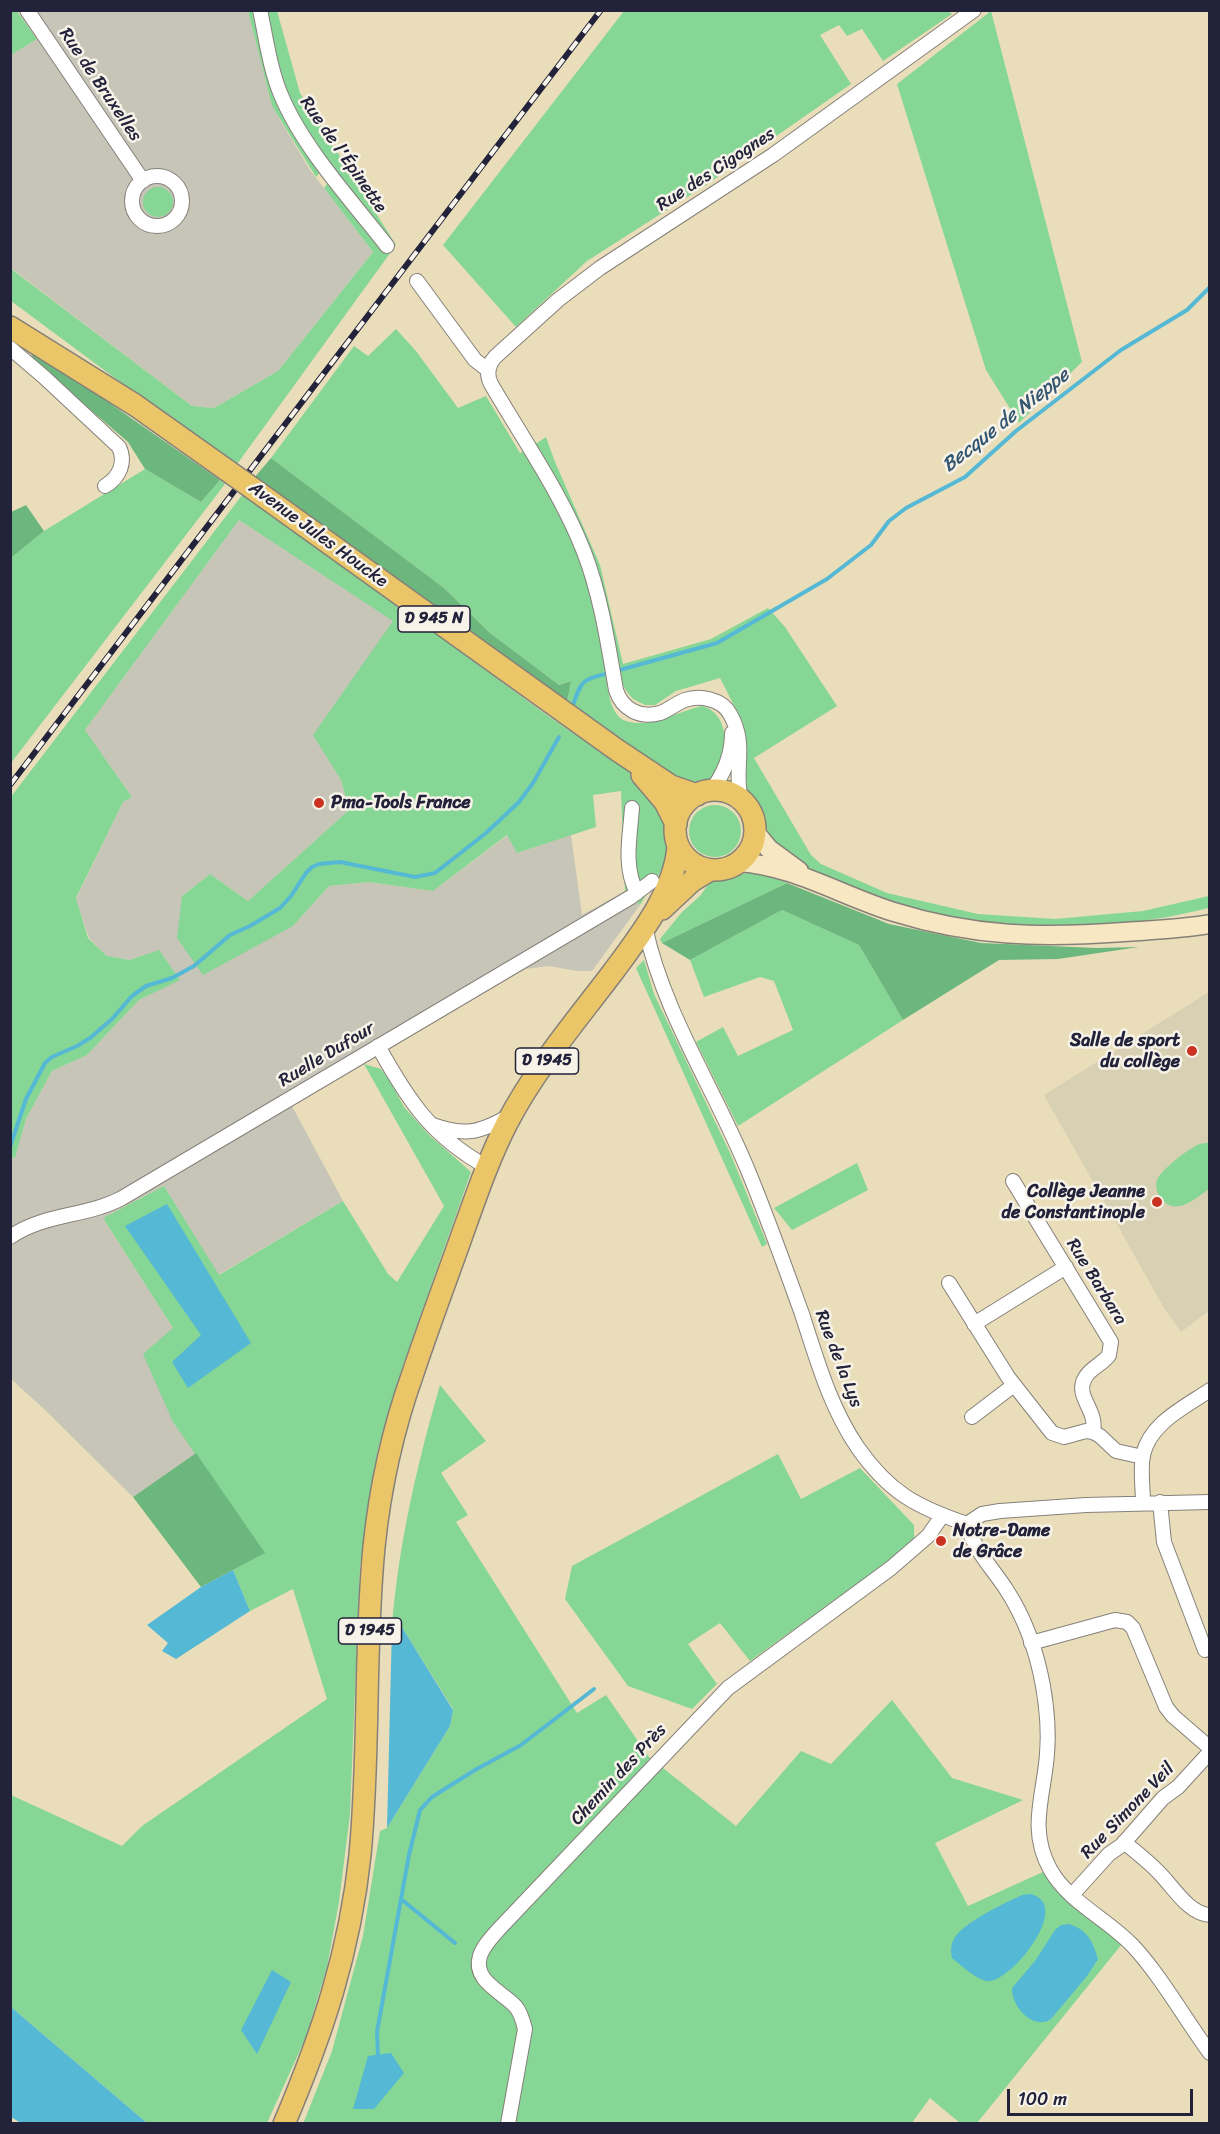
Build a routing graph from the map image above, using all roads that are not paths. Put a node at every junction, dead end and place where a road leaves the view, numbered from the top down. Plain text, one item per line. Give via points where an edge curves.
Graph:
1 (27, 10) edge
2 (260, 10) edge
3 (974, 10) edge
4 (143, 181) dead end
5 (387, 246) dead end
6 (417, 281) dead end
7 (10, 312) edge
8 (10, 327) edge
9 (10, 348) edge
10 (488, 370) junction
11 (135, 405) junction
12 (105, 486) dead end
13 (731, 716) junction
14 (617, 750) junction
15 (704, 793) junction
16 (741, 800) junction
17 (632, 808) dead end
18 (676, 824) junction
19 (755, 832) junction
20 (678, 846) junction
21 (740, 862) junction
22 (711, 870) junction
23 (810, 879) junction
24 (652, 881) dead end
25 (637, 893) junction
26 (1209, 911) edge
27 (1209, 924) edge
28 (645, 927) junction
29 (1123, 932) junction
30 (378, 1046) junction
31 (512, 1114) junction
32 (431, 1124) junction
33 (487, 1167) junction
34 (1013, 1181) dead end
35 (10, 1237) edge
36 (1066, 1267) junction
37 (949, 1283) dead end
38 (974, 1324) junction
39 (1014, 1385) junction
40 (1209, 1390) edge
41 (972, 1417) dead end
42 (1094, 1432) junction
43 (1143, 1456) junction
44 (1160, 1502) junction
45 (1209, 1502) edge
46 (1143, 1503) junction
47 (942, 1516) junction
48 (967, 1524) junction
49 (1031, 1643) junction
50 (1205, 1650) dead end
51 (1209, 1750) edge
52 (1124, 1842) junction
53 (1072, 1895) junction
54 (1209, 1915) edge
55 (1209, 2053) edge
56 (284, 2124) edge
57 (508, 2124) edge

1 - 4 street, Rue de Bruxelles
2 - 5 street, Rue de l'Épinette via 288,111
3 - 10 street, Rue des Cigognes via 773,155 576,285 495,357
6 - 10 street via 475,360
7 - 11 main road, Avenue Jules Houcke / D 945 N
8 - 11 main road, Avenue Jules Houcke / D 945 N
9 - 12 street via 119,447 121,469
10 - 13 street via 490,384 579,540 593,579 614,681 624,705 639,713 657,714 700,698 719,703
11 - 14 main road, Avenue Jules Houcke / D 945 N, bridge
13 - 15 street via 728,760 717,783
13 - 16 street via 740,741
14 - 15 main road, Avenue Jules Houcke / D 945 N via 671,786
14 - 18 main road, Avenue Jules Houcke / D 945 N via 665,802
15 - 16 main road via 729,793
15 - 18 main road via 683,807
16 - 19 main road via 752,814
17 - 25 street via 628,864
18 - 20 main road
19 - 21 main road via 752,847
19 - 23 main road via 769,849
20 - 22 main road via 690,861
20 - 28 main road, D 1945 via 672,876
21 - 22 main road
21 - 23 main road via 766,865
22 - 28 main road, D 1945 via 676,894
23 - 29 main road via 883,908 960,928 1035,936
24 - 25 street, Ruelle Dufour
25 - 30 street, Ruelle Dufour
26 - 29 main road
27 - 29 main road
28 - 31 main road, D 1945
28 - 47 street, Rue de la Lys via 673,1013 750,1175 839,1415 863,1455 893,1488
30 - 32 street via 412,1103
30 - 35 street, Ruelle Dufour via 114,1202 45,1220
31 - 32 street via 492,1126 467,1133
31 - 33 main road, D 1945
32 - 33 street via 446,1140
33 - 56 main road, D 1945 via 410,1382 387,1467 373,1562 363,1821 356,1890 336,1986 316,2048
34 - 36 street, Rue Barbara
36 - 38 street
36 - 42 street, Rue Barbara via 1112,1342 1109,1356 1086,1375 1082,1385 1094,1416
37 - 38 street
38 - 39 street
39 - 41 street
39 - 42 street via 1055,1435
40 - 43 street via 1160,1425
42 - 43 street via 1116,1451
43 - 46 street
44 - 45 street
44 - 46 street
44 - 50 street via 1164,1542
46 - 48 street via 995,1512 982,1514
47 - 48 street, Rue de la Lys
47 - 57 street, Chemin des Près via 928,1536 891,1568 728,1688 484,1948 479,1958 482,1975 515,2006 525,2029
48 - 49 street via 974,1547 1012,1599
49 - 51 street via 1115,1620 1127,1622 1166,1707
49 - 53 street via 1042,1682 1048,1730 1037,1833 1050,1870
51 - 52 street, Rue Simone Veil
52 - 53 street, Rue Simone Veil
52 - 54 street via 1195,1910
53 - 55 street via 1133,1946

